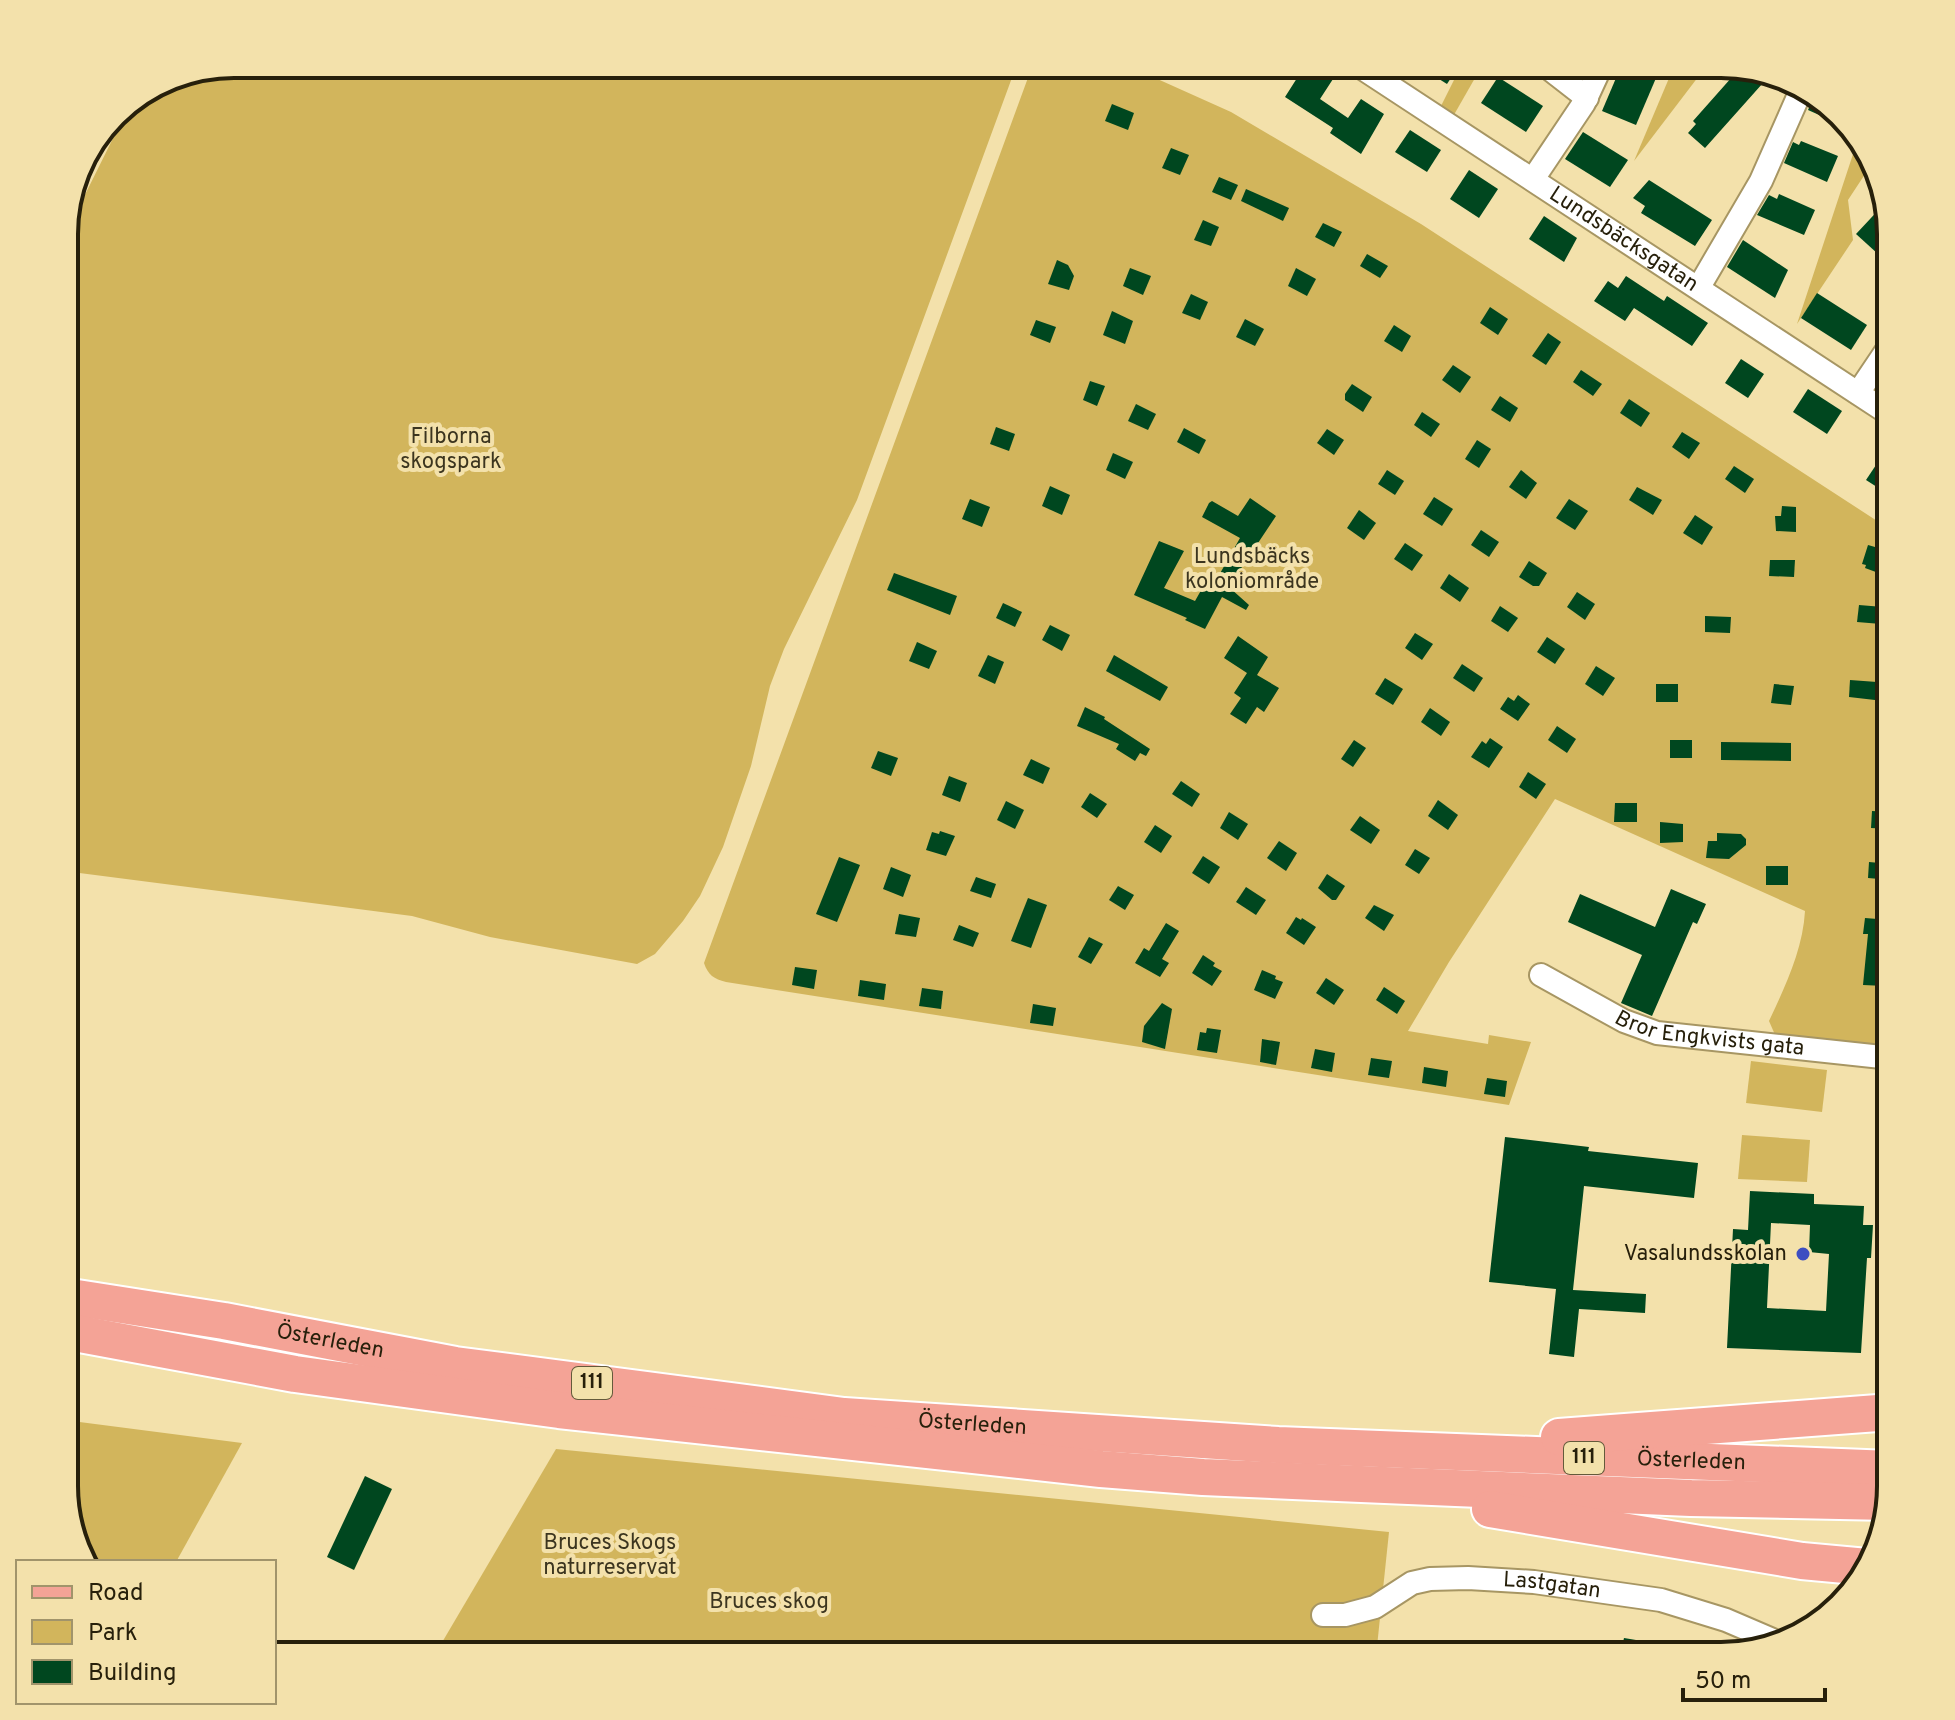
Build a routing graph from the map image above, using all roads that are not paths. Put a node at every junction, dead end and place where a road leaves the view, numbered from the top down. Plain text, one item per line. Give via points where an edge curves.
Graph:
1 (1378, 78) edge
2 (1561, 78) edge
3 (1596, 78) edge
4 (1587, 98) junction
5 (1797, 98) edge
6 (1533, 179) junction
7 (1699, 287) junction
8 (1877, 365) edge
9 (1858, 393) junction
10 (1877, 406) edge
11 (1541, 975) dead end
12 (1877, 1057) edge
13 (78, 1293) edge
14 (78, 1298) edge
15 (131, 1306) junction
16 (78, 1334) edge
17 (78, 1341) edge
18 (163, 1350) junction
19 (1877, 1413) edge
20 (1278, 1445) junction
21 (1877, 1468) edge
22 (1338, 1483) junction
23 (1876, 1502) edge
24 (1855, 1566) edge
25 (1323, 1615) dead end
26 (1764, 1636) edge

1 - 6 street, Lundsbäcksgatan
2 - 4 street
3 - 4 street
4 - 6 street
5 - 7 street via 1761,181
6 - 7 street, Lundsbäcksgatan
7 - 9 street, Lundsbäcksgatan
8 - 9 street
9 - 10 street, Lundsbäcksgatan
11 - 12 street, Bror Engkvists gata via 1624,1021 1657,1033
13 - 15 main road
14 - 15 main road, Österleden / 111
15 - 20 main road, Österleden / 111 via 455,1365 844,1416
16 - 18 main road, Österleden / 111
17 - 18 main road
18 - 22 main road, Österleden / 111 via 295,1374 575,1412 1101,1469
19 - 20 main road via 1567,1437
20 - 21 main road, Österleden / 111
22 - 23 main road, Österleden / 111
22 - 24 main road
25 - 26 street, Lastgatan via 1375,1607 1412,1583 1468,1578 1661,1600

